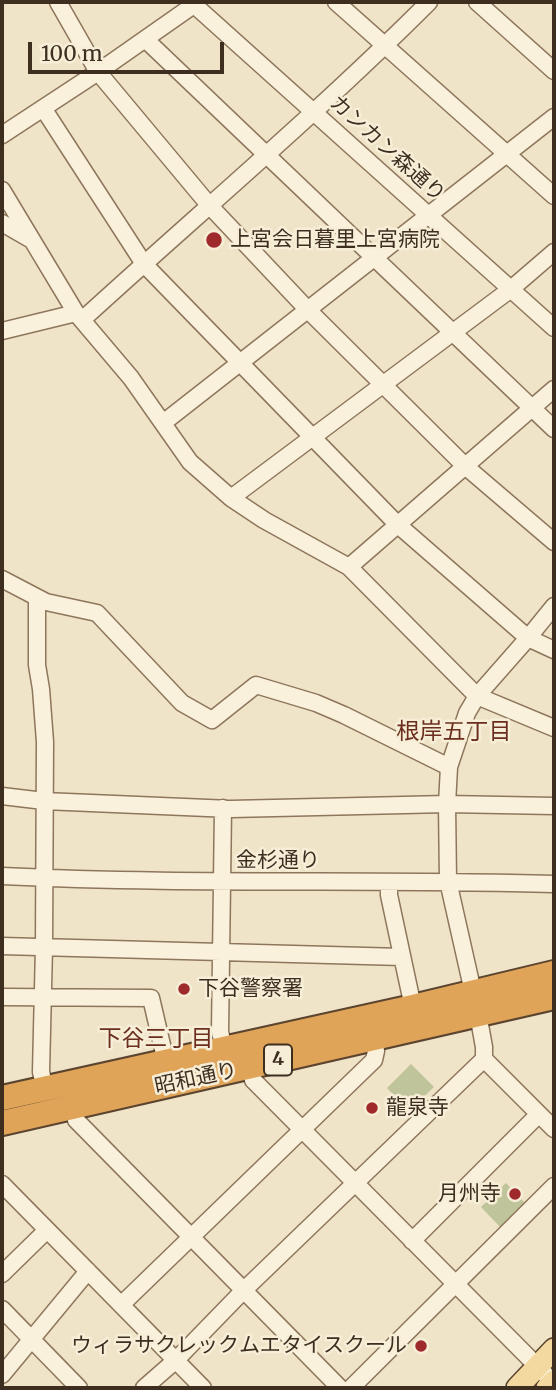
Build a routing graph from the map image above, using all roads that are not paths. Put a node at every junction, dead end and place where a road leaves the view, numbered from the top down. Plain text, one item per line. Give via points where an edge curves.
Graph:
1 (58, 2) edge
2 (336, 2) edge
3 (429, 2) edge
4 (477, 2) edge
5 (194, 3) edge
6 (145, 39) junction
7 (384, 46) junction
8 (554, 71) edge
9 (98, 72) junction
10 (43, 108) junction
11 (313, 111) junction
12 (554, 117) edge
13 (2, 135) edge
14 (506, 154) junction
15 (266, 155) junction
16 (2, 190) edge
17 (554, 196) edge
18 (209, 205) junction
19 (429, 214) junction
20 (2, 223) edge
21 (32, 240) junction
22 (554, 251) edge
23 (374, 257) junction
24 (144, 264) junction
25 (511, 289) junction
26 (307, 309) junction
27 (79, 316) junction
28 (554, 328) edge
29 (2, 331) edge
30 (453, 333) junction
31 (240, 362) junction
32 (384, 385) junction
33 (554, 389) edge
34 (531, 408) junction
35 (163, 423) junction
36 (554, 429) edge
37 (312, 437) junction
38 (465, 466) junction
39 (231, 498) junction
40 (397, 524) junction
41 (554, 542) edge
42 (349, 567) junction
43 (2, 579) edge
44 (37, 598) junction
45 (554, 606) edge
46 (528, 638) junction
47 (554, 650) edge
48 (477, 696) junction
49 (554, 728) edge
50 (449, 768) junction
51 (2, 796) edge
52 (44, 801) junction
53 (447, 803) junction
54 (554, 806) edge
55 (223, 808) junction
56 (2, 876) edge
57 (44, 878) junction
58 (448, 881) junction
59 (221, 882) junction
60 (389, 882) junction
61 (554, 884) edge
62 (2, 946) edge
63 (44, 947) junction
64 (221, 952) junction
65 (402, 957) junction
66 (554, 973) edge
67 (2, 997) edge
68 (554, 997) edge
69 (43, 999) junction
70 (476, 1003) junction
71 (413, 1007) junction
72 (374, 1038) junction
73 (224, 1048) junction
74 (484, 1059) junction
75 (166, 1062) junction
76 (250, 1067) junction
77 (45, 1088) junction
78 (2, 1098) edge
79 (73, 1106) junction
80 (539, 1114) junction
81 (2, 1123) edge
82 (301, 1129) junction
83 (554, 1129) edge
84 (2, 1184) edge
85 (355, 1184) junction
86 (554, 1186) edge
87 (47, 1230) junction
88 (192, 1237) junction
89 (412, 1241) junction
90 (88, 1271) junction
91 (2, 1274) edge
92 (456, 1286) junction
93 (244, 1290) junction
94 (121, 1305) junction
95 (2, 1309) edge
96 (31, 1338) junction
97 (554, 1349) edge
98 (176, 1360) junction
99 (537, 1367) junction
100 (2, 1375) edge
101 (552, 1383) edge
102 (79, 1388) edge
103 (144, 1388) edge
104 (203, 1388) edge
105 (340, 1388) edge
106 (351, 1388) edge
107 (517, 1388) edge

1 - 9 street
2 - 7 street
3 - 7 street
4 - 8 street
5 - 6 street
5 - 11 street, カンカン森通り
6 - 9 street
6 - 15 street
7 - 11 street
7 - 14 street
9 - 10 street
9 - 18 street
10 - 13 street
10 - 24 street
11 - 15 street
11 - 19 street, カンカン森通り
12 - 14 street
14 - 17 street
14 - 19 street
15 - 18 street
15 - 23 street
16 - 21 street
18 - 24 street
18 - 26 street
19 - 23 street
19 - 25 street, カンカン森通り
20 - 21 street
21 - 27 street
22 - 25 street
23 - 26 street
23 - 30 street
24 - 27 street
24 - 31 street
25 - 28 street, カンカン森通り
25 - 30 street
26 - 31 street
26 - 32 street
27 - 29 street
27 - 35 street
30 - 32 street
30 - 34 street
31 - 35 street
31 - 37 street
32 - 37 street
32 - 38 street
33 - 34 street
34 - 36 street
34 - 38 street
35 - 39 street via 190,462
37 - 39 street
37 - 40 street
38 - 40 street
38 - 41 street
39 - 42 street
40 - 42 street
40 - 46 street
42 - 48 street
43 - 44 street
44 - 50 street via 97,613 182,703 212,720 256,685 344,715
44 - 52 street
45 - 46 street
46 - 47 street
46 - 48 street
48 - 49 street
48 - 50 street
50 - 53 street
51 - 52 street
52 - 55 street
52 - 57 street
53 - 54 street
53 - 55 street
53 - 58 street
55 - 59 street
56 - 57 street, 金杉通り
57 - 59 street, 金杉通り
57 - 63 street
58 - 60 street, 金杉通り
58 - 61 street, 金杉通り
58 - 70 street
59 - 60 street, 金杉通り
59 - 64 street
60 - 65 street
62 - 63 street
63 - 64 street
63 - 69 street
64 - 65 street
64 - 73 street
65 - 71 street
66 - 70 highway, 昭和通り / 4
67 - 69 street
68 - 70 highway, 昭和通り / 4
69 - 75 street via 151,998
69 - 77 street via 41,1072
70 - 71 highway, 昭和通り / 4
70 - 72 highway, 昭和通り / 4
70 - 74 street
71 - 73 highway, 昭和通り / 4
72 - 76 highway, 昭和通り / 4
72 - 82 street via 374,1060
73 - 75 highway, 昭和通り / 4
74 - 80 street
74 - 85 street
75 - 77 highway, 昭和通り / 4
76 - 79 highway, 昭和通り / 4
76 - 82 street via 253,1080
77 - 78 highway, 昭和通り / 4
79 - 81 highway, 昭和通り / 4
79 - 88 street via 76,1119
80 - 83 street
80 - 89 street
82 - 85 street
82 - 88 street
84 - 87 street
85 - 89 street
85 - 93 street
86 - 92 street
87 - 90 street
87 - 91 street
88 - 93 street
88 - 94 street
89 - 92 street
90 - 94 street
90 - 96 street
92 - 99 street
92 - 106 street
93 - 98 street
93 - 105 street
94 - 98 street
95 - 96 street
96 - 100 street
96 - 102 street
97 - 99 main road
98 - 103 street
98 - 104 street
99 - 101 street
99 - 107 main road

